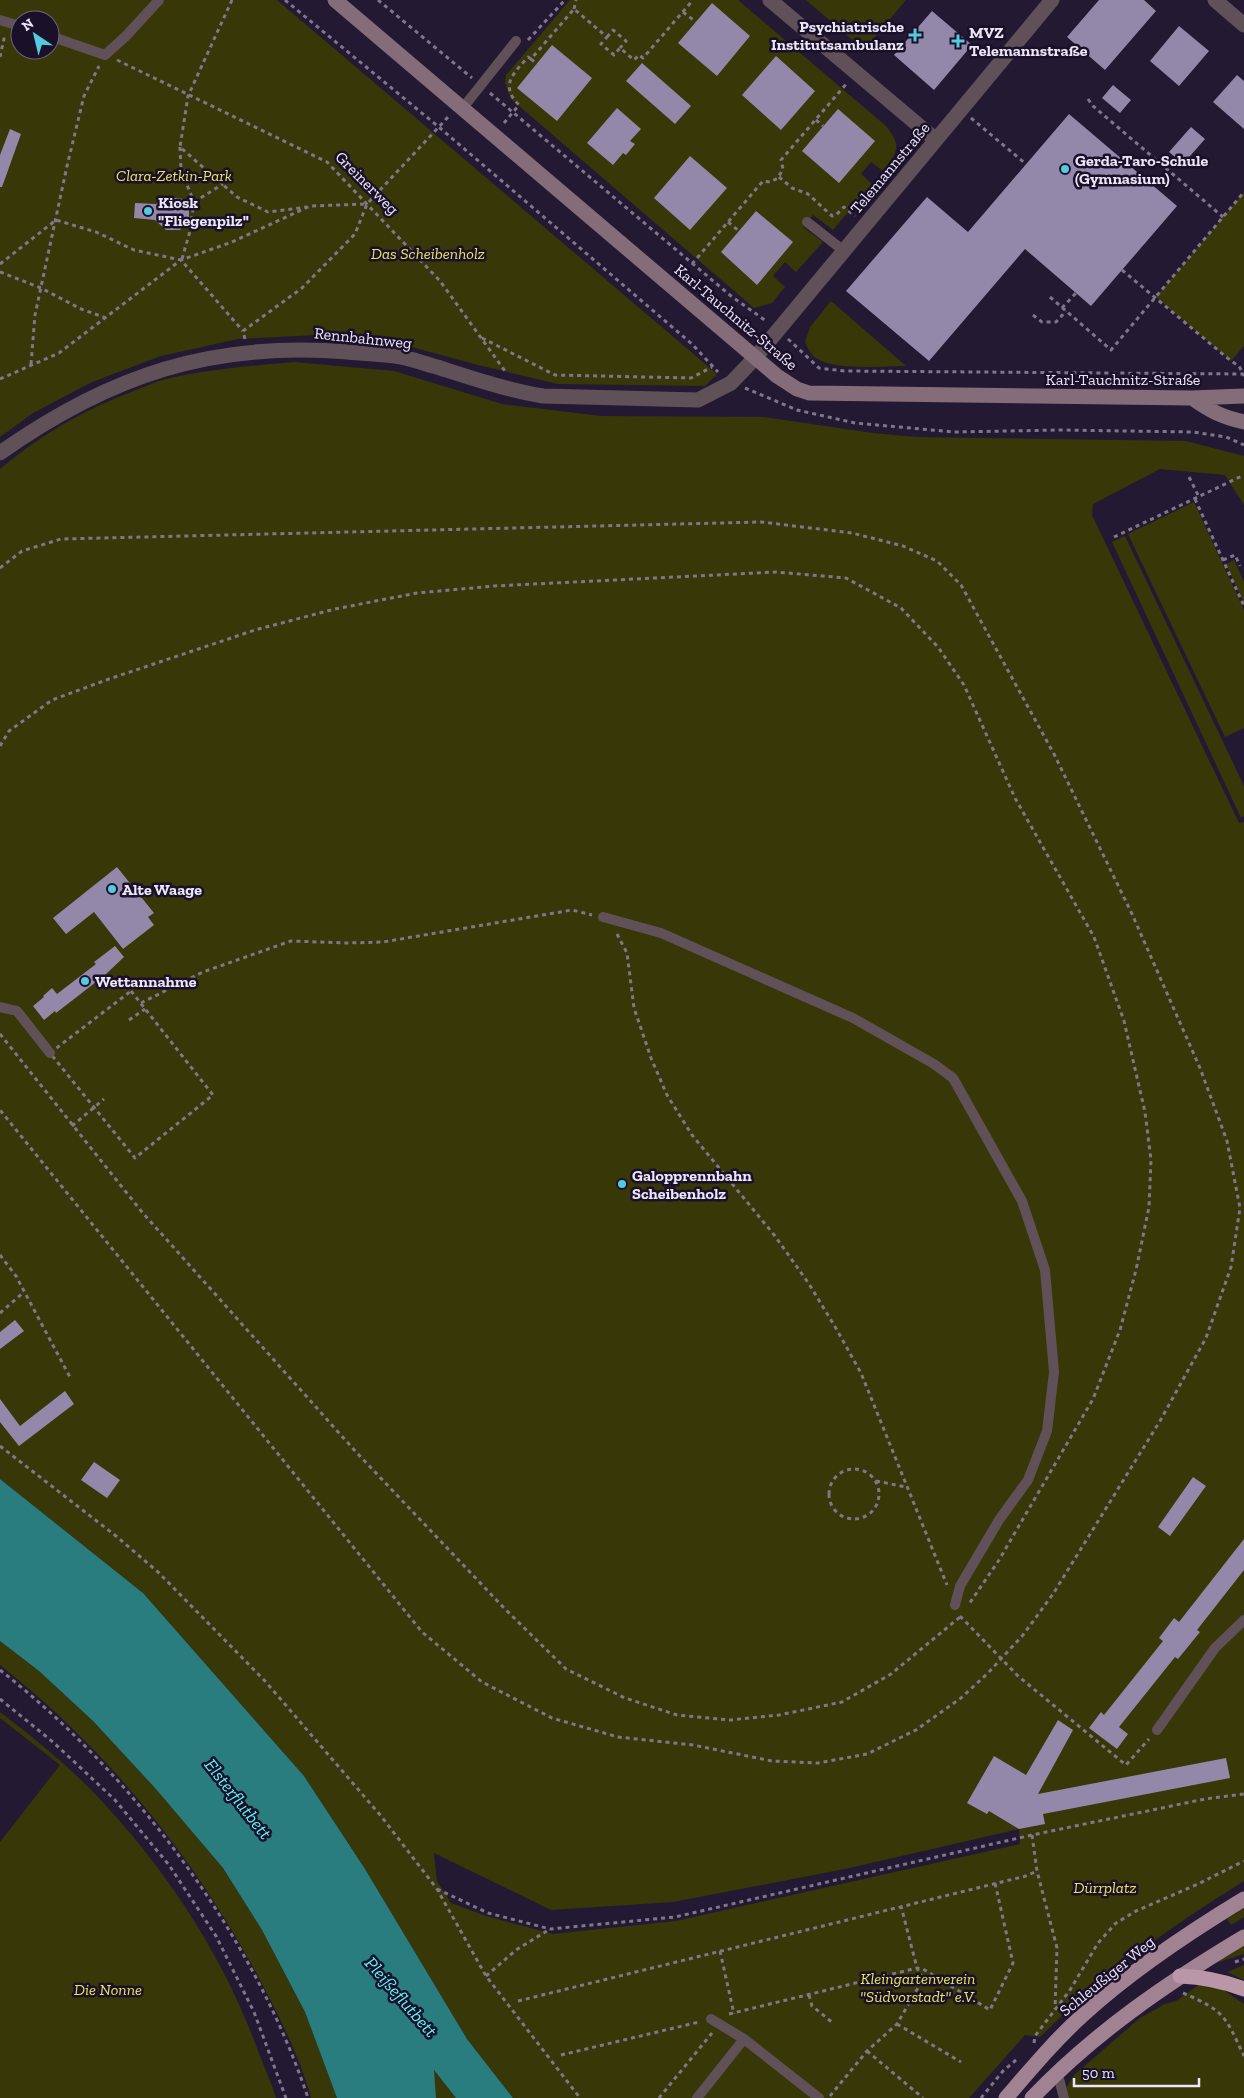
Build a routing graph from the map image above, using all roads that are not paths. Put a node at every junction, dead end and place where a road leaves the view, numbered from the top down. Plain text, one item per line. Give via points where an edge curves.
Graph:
1 (159, 0) edge
2 (335, 0) edge
3 (770, 0) edge
4 (1052, 0) edge
5 (1215, 0) edge
6 (1242, 18) edge
7 (60, 39) edge
8 (516, 41) dead end
9 (460, 107) junction
10 (936, 140) junction
11 (807, 222) dead end
12 (844, 251) junction
13 (755, 358) junction
14 (1244, 396) edge
15 (1192, 398) junction
16 (1244, 422) edge
17 (0, 453) edge
18 (603, 917) road end
19 (0, 1008) edge
20 (50, 1053) road end
21 (955, 1605) road end
22 (1244, 1620) edge
23 (1157, 1730) road end
24 (1244, 1899) edge
25 (1244, 1937) edge
26 (1180, 1976) junction
27 (1244, 1989) edge
28 (711, 2019) road end
29 (744, 2039) junction
30 (1057, 2071) junction
31 (697, 2098) edge
32 (820, 2098) edge
33 (1006, 2098) edge
34 (1032, 2098) edge
35 (1064, 2098) edge

1 - 7 lane via 105,55
2 - 9 main road, Karl-Tauchnitz-Straße
3 - 10 street
4 - 10 street, Telemannstraße
5 - 6 street
8 - 9 lane
9 - 13 main road, Karl-Tauchnitz-Straße
10 - 12 street, Telemannstraße
11 - 12 lane
12 - 13 street, Telemannstraße
13 - 15 main road, Karl-Tauchnitz-Straße via 789,384 809,393
13 - 17 street, Rennbahnweg via 731,383 698,400 543,396 401,357 307,349 245,352 190,362 131,380 78,404
14 - 15 main road, Karl-Tauchnitz-Straße
15 - 16 main road via 1211,412
18 - 21 lane via 660,933 854,1018 934,1064 953,1078 1022,1201 1045,1270 1054,1372 1047,1430 1028,1480 999,1520 960,1586
19 - 20 lane via 17,1012
22 - 23 lane via 1216,1648
24 - 33 main road, Schleußiger Weg via 1186,1936 1107,1994 1074,2023
25 - 26 main road
26 - 27 highway via 1204,1977
26 - 30 main road via 1127,2013
28 - 29 lane
29 - 31 lane
29 - 32 lane
30 - 34 main road
30 - 35 lane

